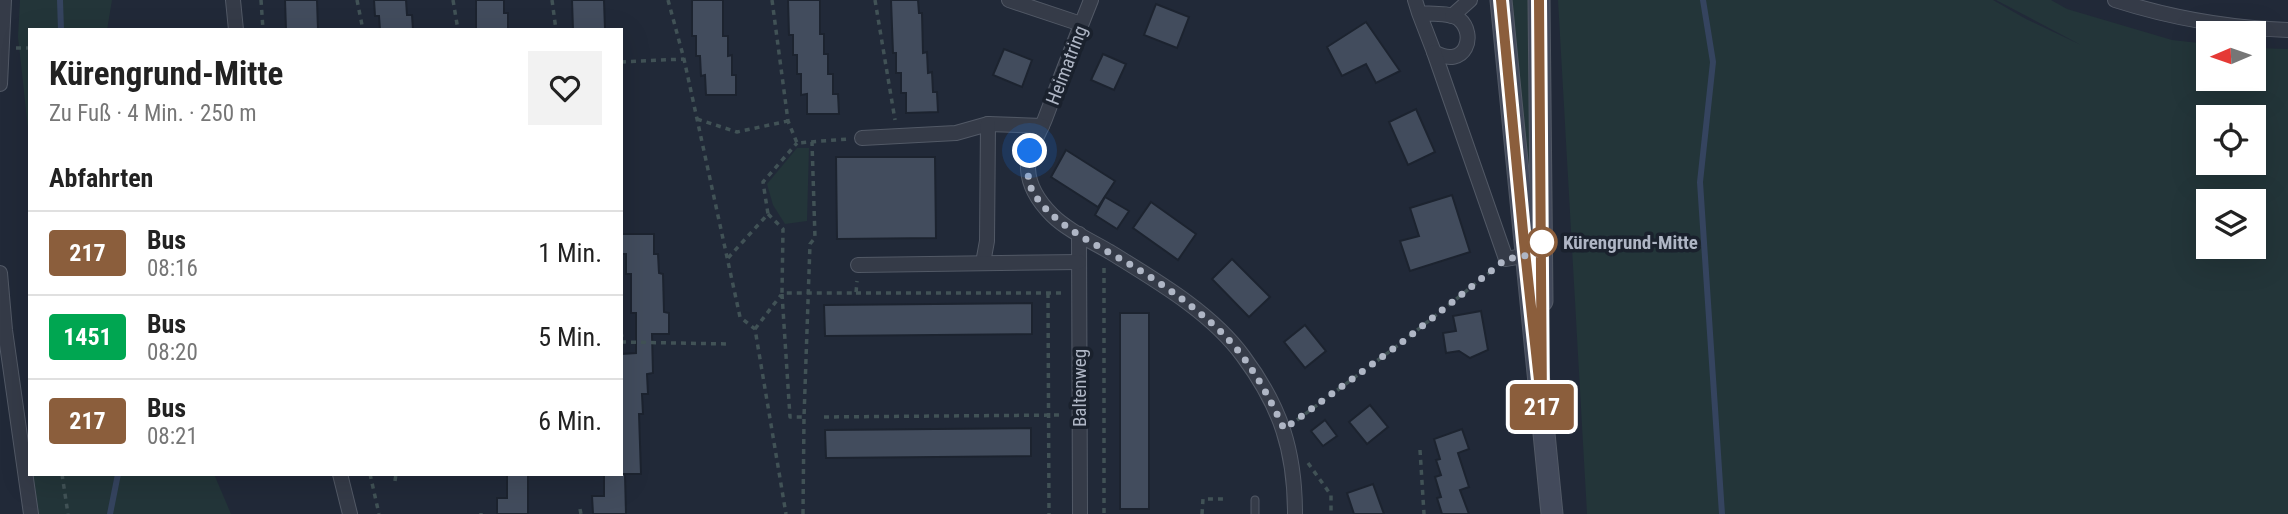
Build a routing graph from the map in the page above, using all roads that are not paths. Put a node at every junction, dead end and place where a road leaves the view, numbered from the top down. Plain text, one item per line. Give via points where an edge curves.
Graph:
1 (4, 0) edge
2 (233, 0) edge
3 (1009, 0) edge
4 (1091, 0) edge
5 (1470, 0) edge
6 (1502, 0) edge
7 (1539, 0) edge
8 (2115, 0) edge
9 (1417, 7) edge
10 (1452, 16) junction
11 (1081, 24) junction
12 (236, 28) edge
13 (2288, 30) edge
14 (1434, 52) junction
15 (0, 84) edge
16 (988, 124) junction
17 (1042, 126) junction
18 (862, 138) road end
19 (1079, 234) junction
20 (1525, 256) junction
21 (1079, 262) junction
22 (983, 263) junction
23 (858, 265) road end
24 (0, 273) edge
25 (340, 476) edge
26 (1255, 500) dead end
27 (31, 514) edge
28 (350, 514) edge
29 (1080, 514) edge
30 (1255, 514) edge
31 (1295, 514) edge
32 (1552, 514) edge

1 - 15 street
2 - 12 street
3 - 11 street
4 - 11 street, Heimatring
5 - 10 street
6 - 20 main road
7 - 20 main road
8 - 13 street via 2194,20
9 - 10 street
9 - 14 street
10 - 14 street via 1466,33 1463,52 1451,58
11 - 17 street, Heimatring
14 - 20 street
16 - 17 street
16 - 18 street via 956,133
16 - 22 street
17 - 19 street, Heimatring via 1030,151 1032,190 1052,215
19 - 21 street, Baltenweg
19 - 31 street, Heimatring via 1184,299 1242,354 1284,429 1292,457
20 - 32 main road
21 - 22 street
21 - 29 street, Baltenweg
22 - 23 street
24 - 27 street
25 - 28 street
26 - 30 lane

